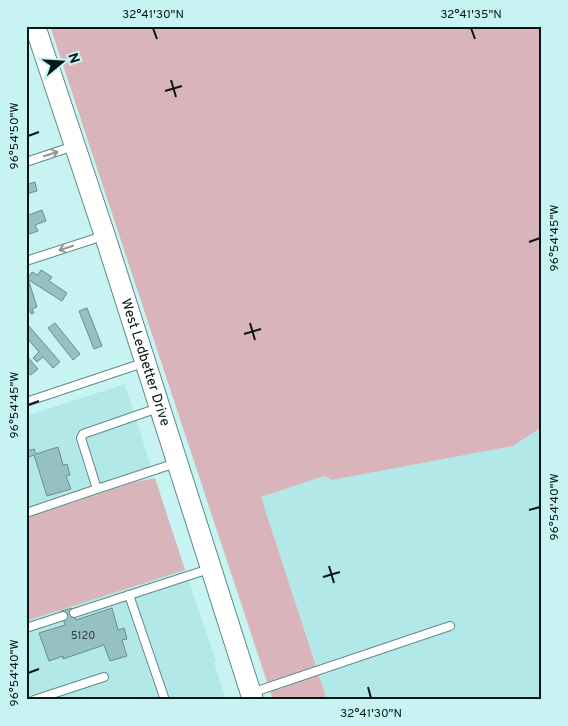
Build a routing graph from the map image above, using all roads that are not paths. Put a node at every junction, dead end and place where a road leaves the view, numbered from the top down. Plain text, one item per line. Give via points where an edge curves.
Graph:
1 (35, 26) edge
2 (75, 146) junction
3 (26, 162) edge
4 (105, 235) junction
5 (26, 261) edge
6 (145, 362) junction
7 (26, 402) edge
8 (160, 407) junction
9 (177, 463) junction
10 (97, 489) junction
11 (26, 513) edge
12 (211, 568) junction
13 (129, 595) junction
14 (74, 613) dead end
15 (63, 616) dead end
16 (450, 626) dead end
17 (26, 628) edge
18 (104, 677) dead end
19 (252, 696) edge
20 (34, 700) edge
21 (164, 700) edge

1 - 2 street, West Ledbetter Drive
3 -> 2 lane
2 - 4 street, West Ledbetter Drive
4 -> 5 lane
4 - 6 street, West Ledbetter Drive
6 - 7 lane
6 - 8 street, West Ledbetter Drive
8 - 9 street, West Ledbetter Drive
8 - 10 lane via 81,436
9 - 10 lane
9 - 12 street, West Ledbetter Drive
10 - 11 lane
12 - 13 lane
12 - 19 street, West Ledbetter Drive
13 - 14 lane
13 - 21 lane
15 - 17 lane
16 - 19 lane
18 - 20 lane

